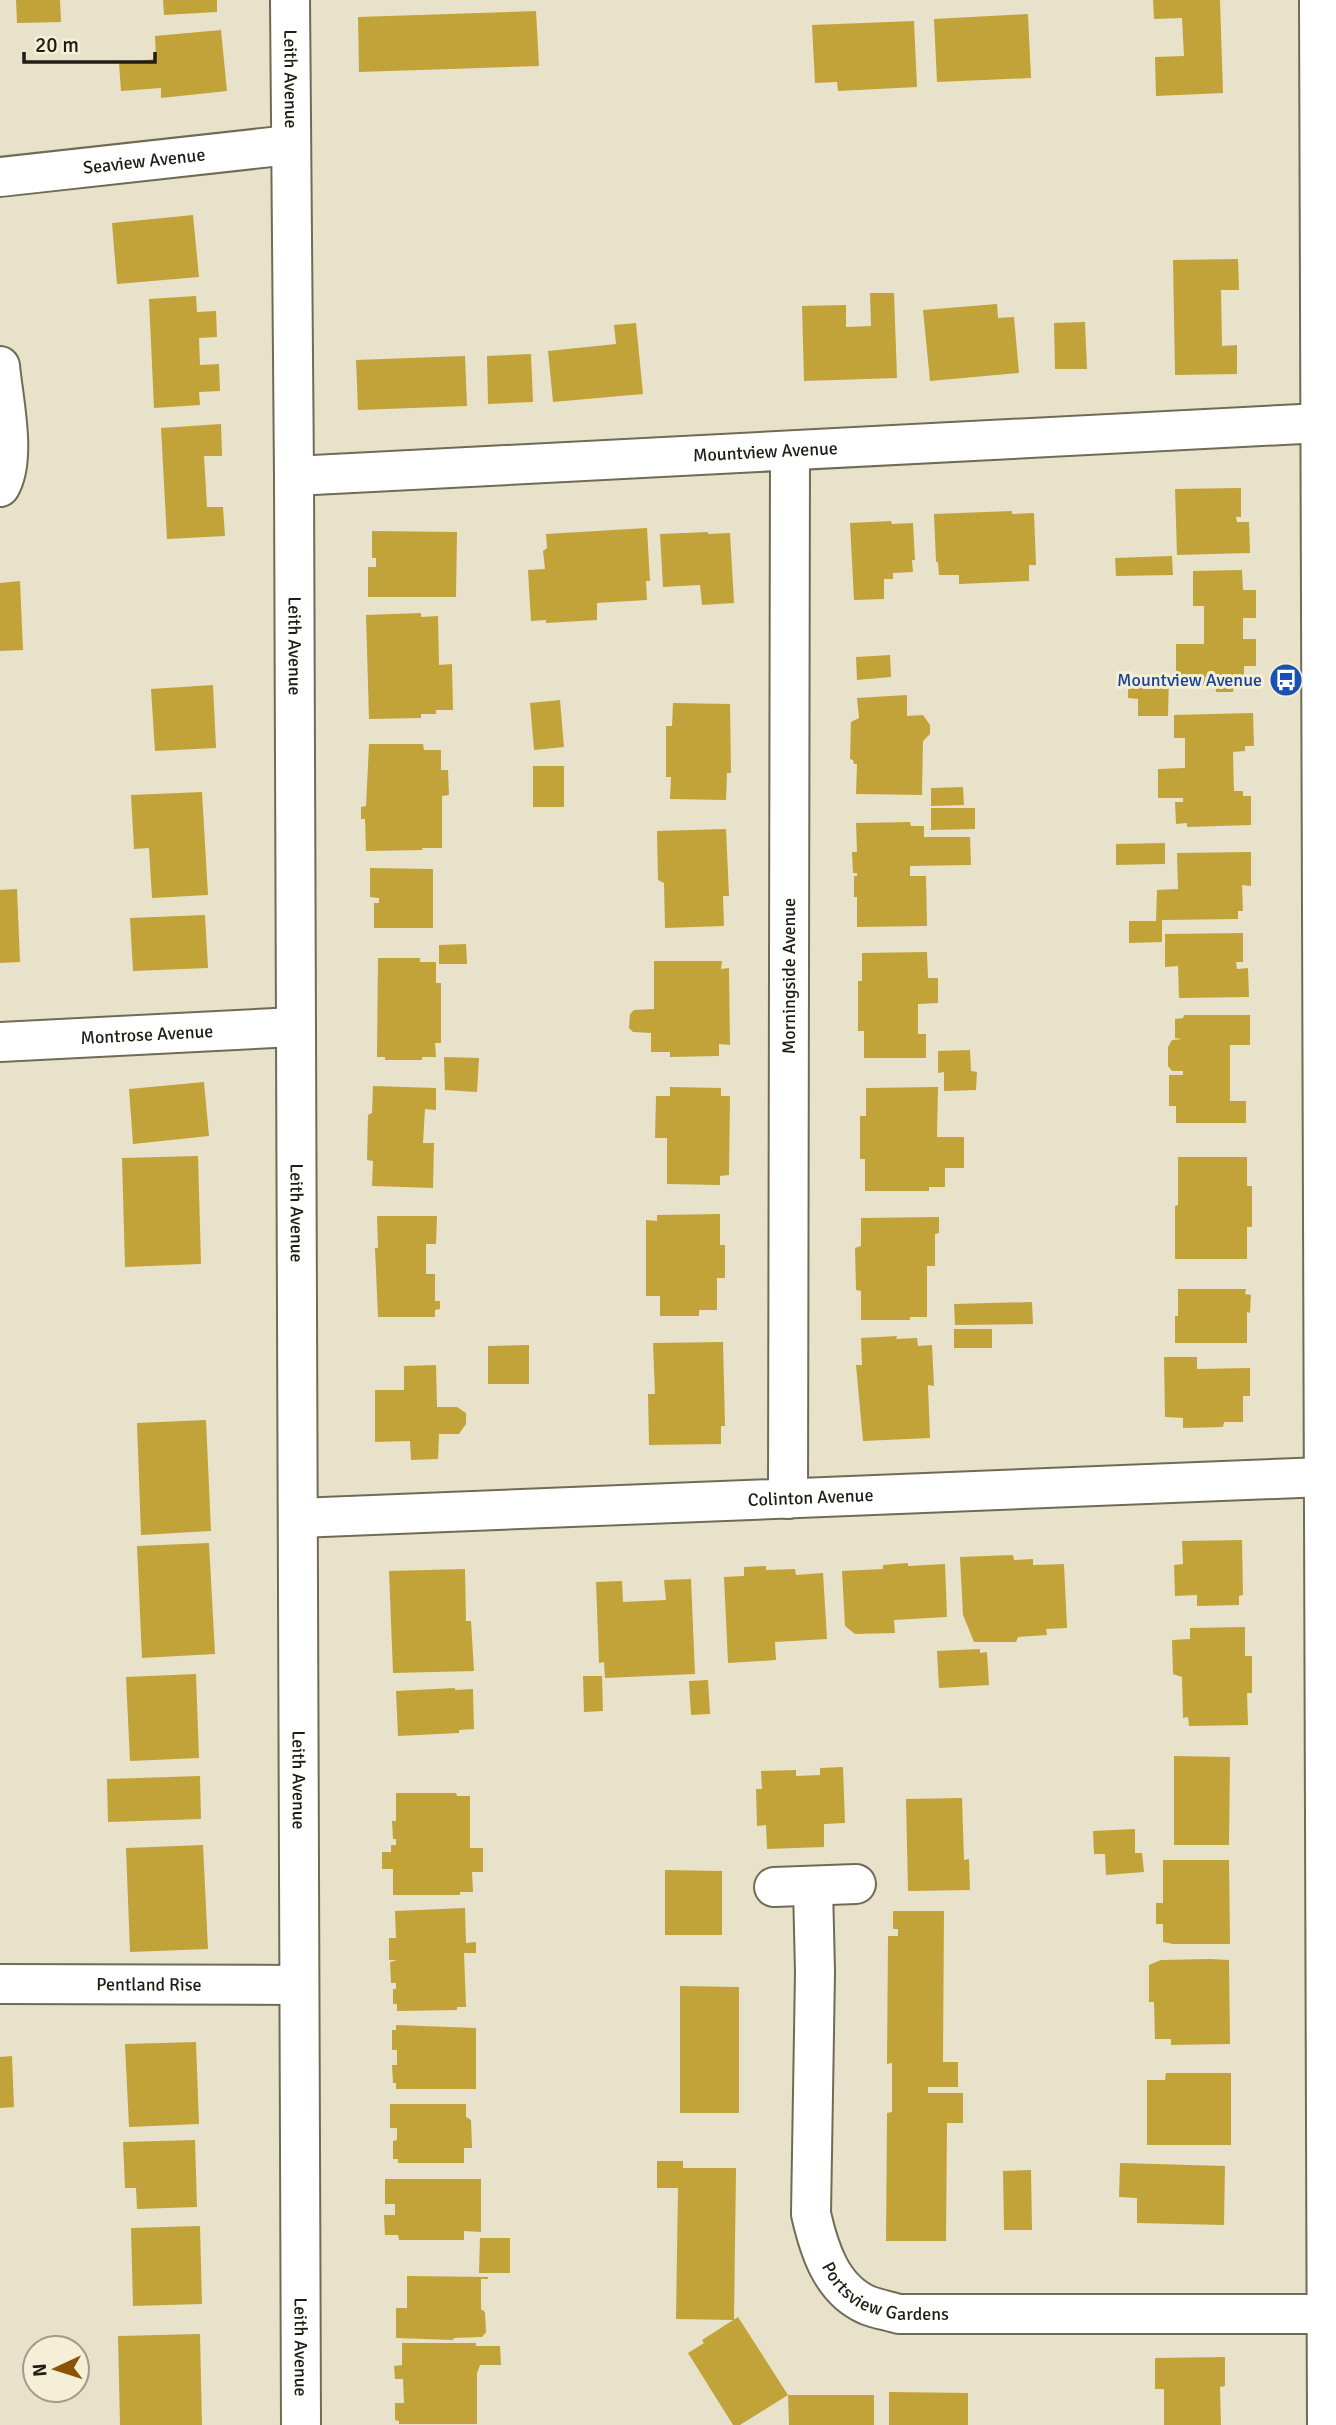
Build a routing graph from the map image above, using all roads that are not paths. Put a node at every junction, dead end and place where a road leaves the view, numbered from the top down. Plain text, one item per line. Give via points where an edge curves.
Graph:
1 (290, 0) edge
2 (1319, 0) edge
3 (290, 145) junction
4 (0, 177) edge
5 (0, 366) edge
6 (1321, 423) junction
7 (790, 452) junction
8 (294, 476) junction
9 (0, 487) edge
10 (295, 1027) junction
11 (0, 1042) edge
12 (1323, 1478) junction
13 (788, 1499) junction
14 (298, 1518) junction
15 (856, 1884) dead end
16 (774, 1887) dead end
17 (813, 1887) junction
18 (0, 1983) edge
19 (298, 1985) junction
20 (1327, 2314) junction
21 (301, 2425) edge
22 (1327, 2425) edge

1 - 3 street, Leith Avenue
2 - 6 street
3 - 4 street, Seaview Avenue
3 - 8 street, Leith Avenue
5 - 9 street via 9,457
6 - 7 street, Mountview Avenue
6 - 12 street
7 - 8 street, Mountview Avenue
7 - 13 street, Morningside Avenue
8 - 10 street, Leith Avenue
10 - 11 street, Montrose Avenue
10 - 14 street, Leith Avenue
12 - 13 street, Colinton Avenue
12 - 20 street
13 - 14 street, Colinton Avenue
14 - 19 street, Leith Avenue
15 - 17 street
16 - 17 street
17 - 20 street, Portsview Gardens via 811,2214 825,2262 849,2293 899,2314
18 - 19 street, Pentland Rise
19 - 21 street, Leith Avenue
20 - 22 street

